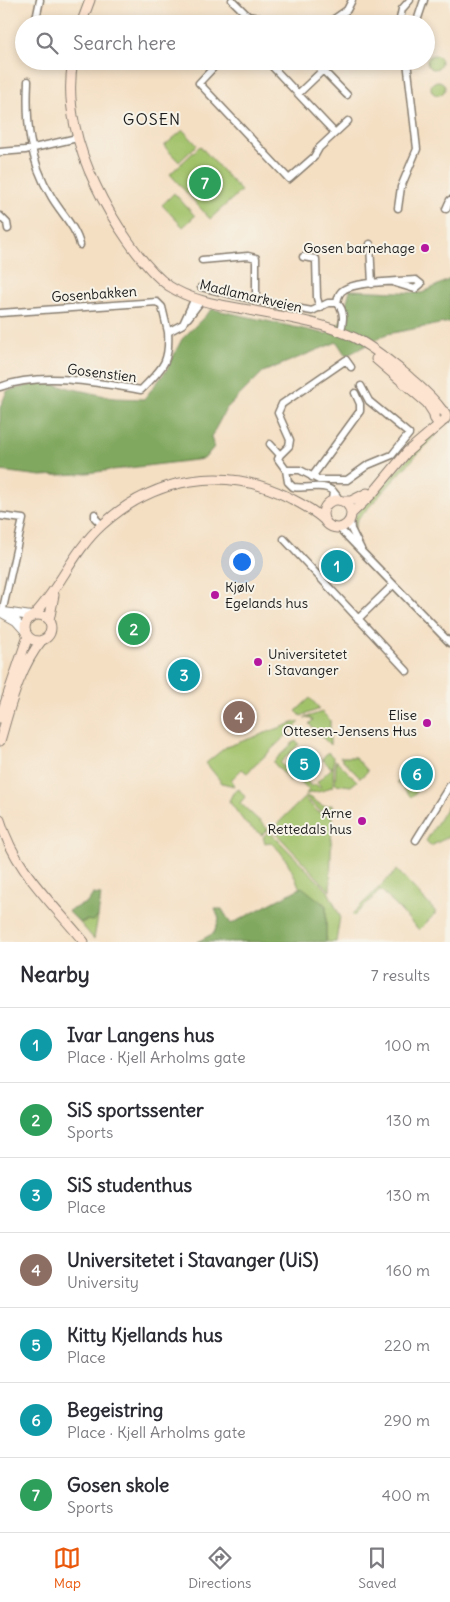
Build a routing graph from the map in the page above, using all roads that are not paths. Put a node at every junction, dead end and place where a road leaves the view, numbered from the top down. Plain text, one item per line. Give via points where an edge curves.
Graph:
1 (40, 0) edge
2 (90, 0) edge
3 (232, 0) edge
4 (352, 0) edge
5 (410, 0) edge
6 (424, 0) edge
7 (37, 15) edge
8 (84, 15) edge
9 (247, 15) edge
10 (340, 15) edge
11 (401, 15) edge
12 (419, 15) edge
13 (73, 70) edge
14 (212, 70) edge
15 (275, 70) edge
16 (408, 70) edge
17 (322, 71) joint
18 (28, 81) dead end
19 (298, 94) junction
20 (347, 95) dead end
21 (348, 121) dead end
22 (335, 133) junction
23 (77, 138) junction
24 (32, 148) junction
25 (0, 152) edge
26 (450, 200) edge
27 (398, 208) dead end
28 (446, 208) dead end
29 (0, 216) edge
30 (8, 229) dead end
31 (370, 244) dead end
32 (80, 245) dead end
33 (303, 257) dead end
34 (202, 260) dead end
35 (395, 283) dead end
36 (372, 284) junction
37 (201, 287) dead end
38 (198, 299) junction
39 (256, 300) junction
40 (336, 303) junction
41 (320, 308) junction
42 (0, 313) edge
43 (337, 331) junction
44 (168, 332) junction
45 (351, 367) dead end
46 (361, 386) dead end
47 (0, 387) edge
48 (355, 393) dead end
49 (443, 417) edge
50 (270, 444) dead end
51 (280, 455) junction
52 (286, 470) junction
53 (312, 477) junction
54 (376, 488) junction
55 (297, 502) junction
56 (335, 502) junction
57 (95, 514) dead end
58 (0, 516) edge
59 (351, 517) junction
60 (326, 522) junction
61 (102, 525) junction
62 (339, 528) junction
63 (284, 540) dead end
64 (361, 550) junction
65 (56, 585) junction
66 (393, 585) junction
67 (1, 612) edge
68 (32, 616) junction
69 (358, 619) junction
70 (49, 621) junction
71 (26, 633) junction
72 (42, 640) junction
73 (450, 643) edge
74 (407, 671) dead end
75 (0, 718) edge
76 (0, 741) edge
77 (450, 785) edge
78 (0, 820) edge
79 (416, 840) dead end
80 (84, 942) edge

1 - 7 street
2 - 8 main road
3 - 9 street
4 - 10 street
5 - 11 street
6 - 12 street
13 - 23 main road, Madlamarkveien via 72,107
14 - 22 street via 199,83 289,179
15 - 19 street
16 - 27 street via 417,149 401,187
17 - 19 street
17 - 20 street
18 - 24 street via 27,116
19 - 22 street
21 - 22 street
23 - 24 street
23 - 38 main road, Madlamarkveien via 85,165 131,243 169,286
24 - 25 street
24 - 32 street via 44,185 76,231
26 - 28 street
29 - 30 street
31 - 36 street
33 - 41 street via 316,259
34 - 39 street via 256,258
35 - 36 street
36 - 40 street via 346,288
37 - 39 street
38 - 43 main road, Madlamarkveien
38 - 44 street via 180,327
39 - 41 street via 312,311
40 - 41 street
40 - 43 street via 343,314
42 - 44 street, Gosenbakken via 157,302 162,307
43 - 49 main road, Madlamarkveien via 355,338 394,364 432,396
44 - 47 street, Gosenstien via 167,359 141,390 51,380
45 - 51 street via 346,360 282,404 278,413 290,440
46 - 53 street via 369,401 409,434 390,457 368,465 351,478 319,480
48 - 53 street via 360,411
49 - 54 main road
50 - 51 street
51 - 52 street via 278,458
52 - 53 street via 300,470
52 - 56 street via 288,482 293,487 327,487 333,491
54 - 56 main road via 358,498
54 - 59 main road
55 - 56 main road
55 - 60 main road
55 - 61 main road via 246,481 205,479 152,493
56 - 59 main road via 349,507
56 - 60 main road via 324,514
57 - 61 street
58 - 67 street via 24,519
59 - 62 main road via 346,525
59 - 64 street via 351,529
60 - 62 main road
61 - 65 main road via 81,548
62 - 64 street
63 - 69 street
64 - 66 street
65 - 68 main road
65 - 70 main road
66 - 69 street
66 - 73 street
67 - 68 street
67 - 71 street via 16,621
68 - 70 main road via 42,616
68 - 71 main road via 26,624
69 - 74 street
70 - 72 main road via 49,634
71 - 72 main road via 34,640
71 - 75 main road
72 - 76 main road via 18,682
77 - 79 street
78 - 80 main road via 22,870

